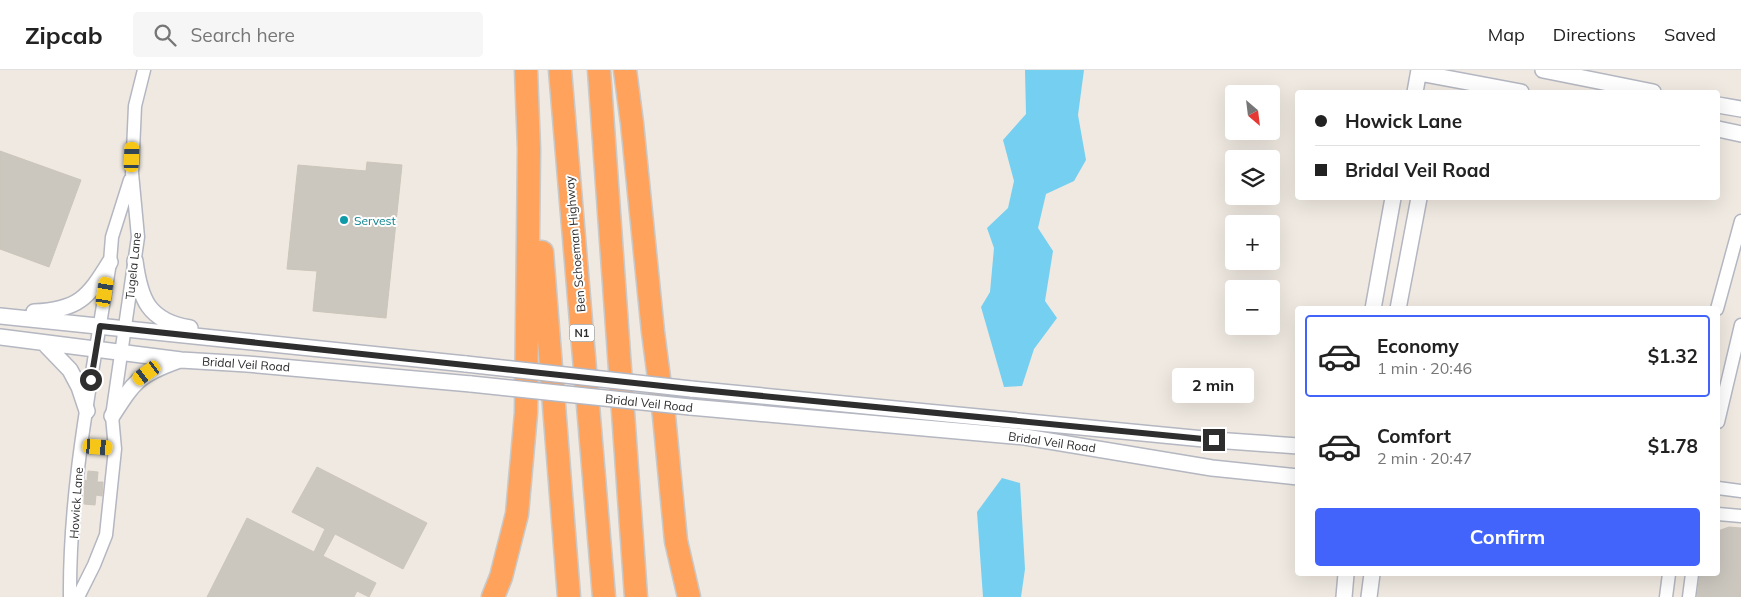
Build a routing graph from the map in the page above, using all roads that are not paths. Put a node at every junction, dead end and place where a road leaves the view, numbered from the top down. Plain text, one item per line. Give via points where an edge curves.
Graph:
1 (144, 70) edge
2 (560, 70) edge
3 (599, 70) edge
4 (625, 70) edge
5 (1543, 70) edge
6 (1419, 72) edge
7 (526, 73) edge
8 (1442, 80) edge
9 (1415, 90) edge
10 (1488, 90) edge
11 (1643, 90) edge
12 (1720, 105) edge
13 (1741, 109) edge
14 (1720, 129) edge
15 (1741, 134) edge
16 (132, 173) junction
17 (1393, 200) edge
18 (1419, 200) edge
19 (1741, 221) edge
20 (135, 261) junction
21 (110, 262) junction
22 (1374, 306) edge
23 (1399, 306) edge
24 (1718, 306) edge
25 (0, 315) edge
26 (1741, 325) edge
27 (100, 326) junction
28 (125, 329) junction
29 (0, 337) edge
30 (44, 343) junction
31 (307, 347) junction
32 (95, 349) junction
33 (121, 352) junction
34 (181, 360) junction
35 (86, 411) junction
36 (1720, 414) edge
37 (112, 416) junction
38 (81, 446) junction
39 (1295, 446) edge
40 (115, 449) junction
41 (1295, 477) edge
42 (1720, 488) edge
43 (1741, 491) edge
44 (1720, 514) edge
45 (1741, 516) edge
46 (1346, 576) edge
47 (1372, 576) edge
48 (1669, 576) edge
49 (1692, 576) edge
50 (70, 597) edge
51 (78, 597) edge
52 (494, 597) edge
53 (569, 597) edge
54 (604, 597) edge
55 (636, 597) edge
56 (688, 597) edge
57 (1344, 597) edge
58 (1369, 597) edge
59 (1666, 597) edge
60 (1689, 597) edge

1 - 16 street, Tugela Lane via 135,106
2 - 54 highway, Ben Schoeman Highway / N1
3 - 55 highway
4 - 56 highway via 676,541
5 - 11 street
6 - 8 street
6 - 9 street
7 - 52 highway via 529,262 526,413 516,514
7 - 53 highway
8 - 10 street
12 - 13 street
14 - 15 street
16 - 20 street, Tugela Lane via 138,237
16 - 21 street, Tugela Lane via 112,236
17 - 22 street
18 - 23 street
19 - 24 street
20 - 28 street, Tugela Lane
20 - 31 street via 142,294 148,305 166,321
21 - 25 street via 89,292 74,304 52,311
21 - 27 street, Tugela Lane
25 - 27 street, Bridal Veil Road
26 - 36 street
27 - 28 street, Bridal Veil Road
27 - 32 street, Tugela Lane
28 - 31 street, Bridal Veil Road
28 - 33 street, Tugela Lane
29 - 30 street, Bridal Veil Road
30 - 32 street, Bridal Veil Road
30 - 35 street via 70,370
31 - 39 street, Bridal Veil Road, bridge via 691,389
32 - 33 street, Bridal Veil Road
32 - 35 street, Howick Lane
33 - 34 street, Bridal Veil Road
33 - 37 street
34 - 37 street via 156,368 137,380
34 - 41 street, Bridal Veil Road, bridge via 1025,437 1212,468
35 - 38 street, Howick Lane
37 - 40 street
38 - 40 street
38 - 50 street, Howick Lane via 73,510
40 - 51 street via 106,535
42 - 43 street
44 - 45 street
46 - 57 street
47 - 58 street
48 - 59 street
49 - 60 street

